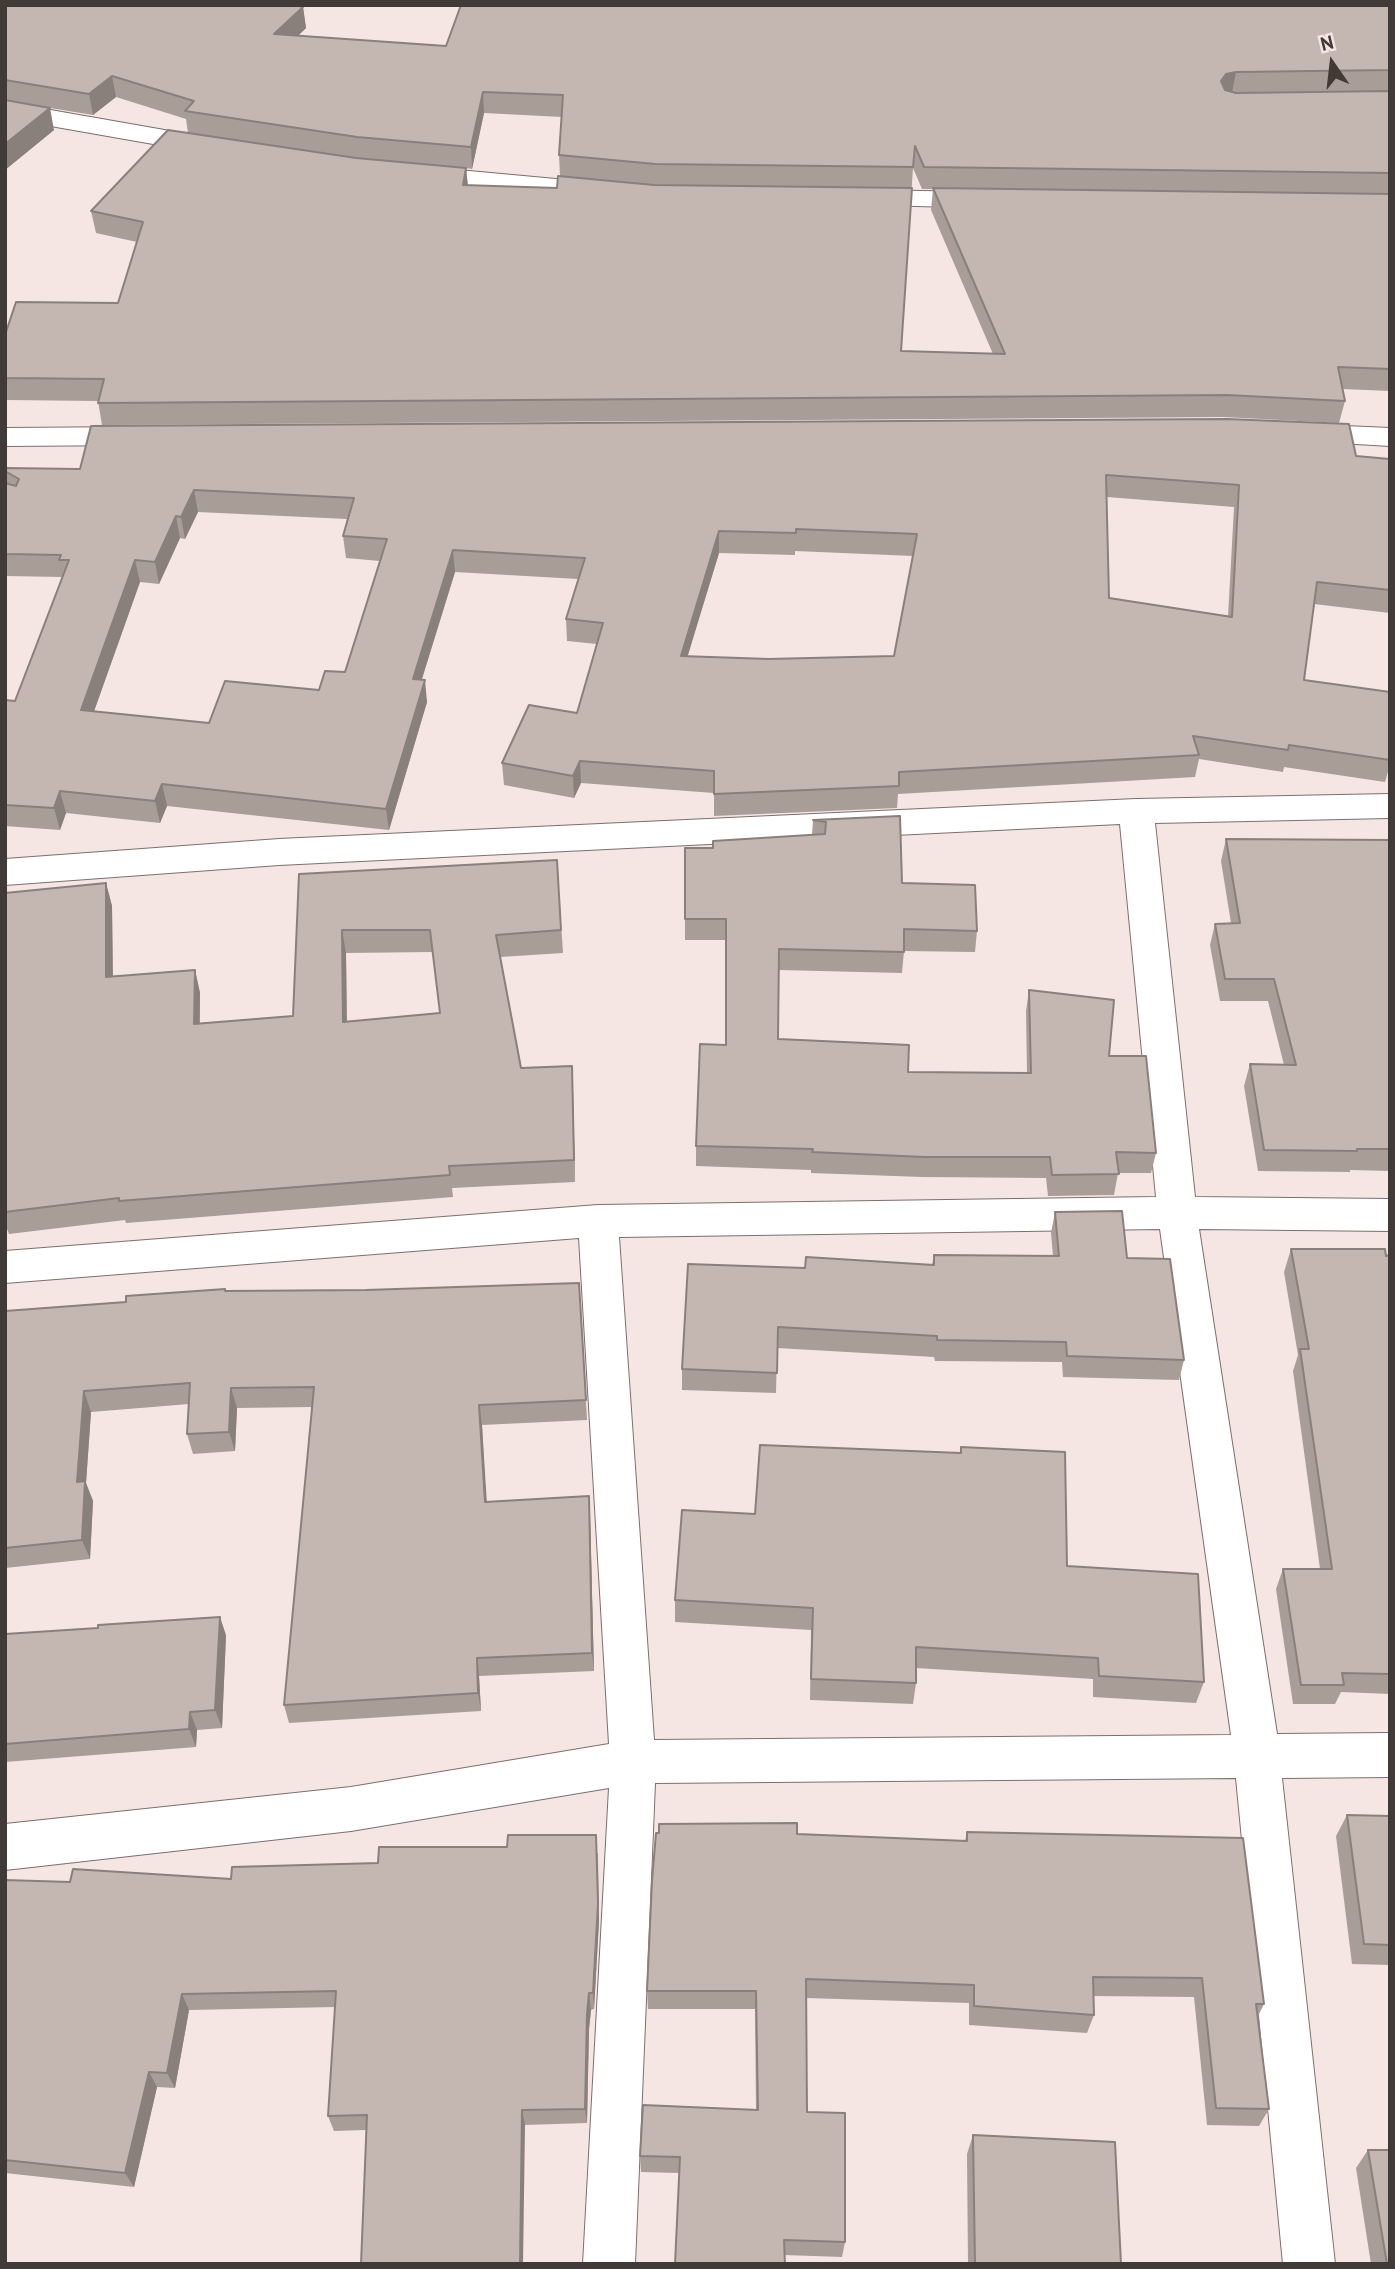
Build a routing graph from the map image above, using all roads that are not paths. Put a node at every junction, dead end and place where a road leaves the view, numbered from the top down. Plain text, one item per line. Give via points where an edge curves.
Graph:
1 (5, 110) edge
2 (235, 150) edge
3 (386, 171) edge
4 (641, 194) edge
5 (835, 198) edge
6 (1015, 200) edge
7 (1265, 431) edge
8 (174, 436) edge
9 (5, 437) edge
10 (1390, 437) edge
11 (1390, 806) edge
12 (1136, 811) junction
13 (5, 872) edge
14 (1177, 1213) junction
15 (1390, 1215) edge
16 (598, 1221) junction
17 (5, 1267) edge
18 (1257, 1755) junction
19 (1390, 1755) edge
20 (633, 1762) junction
21 (5, 1847) edge
22 (609, 2264) edge
23 (1309, 2264) edge

1 - 2 street
3 - 4 street
5 - 6 street
7 - 10 street
8 - 9 street
11 - 12 street
12 - 13 street via 279,852
12 - 14 street
14 - 15 street
14 - 16 street
14 - 18 street
16 - 17 street
16 - 20 street
18 - 19 street
18 - 20 street
18 - 23 street
20 - 21 street via 351,1809
20 - 22 street

